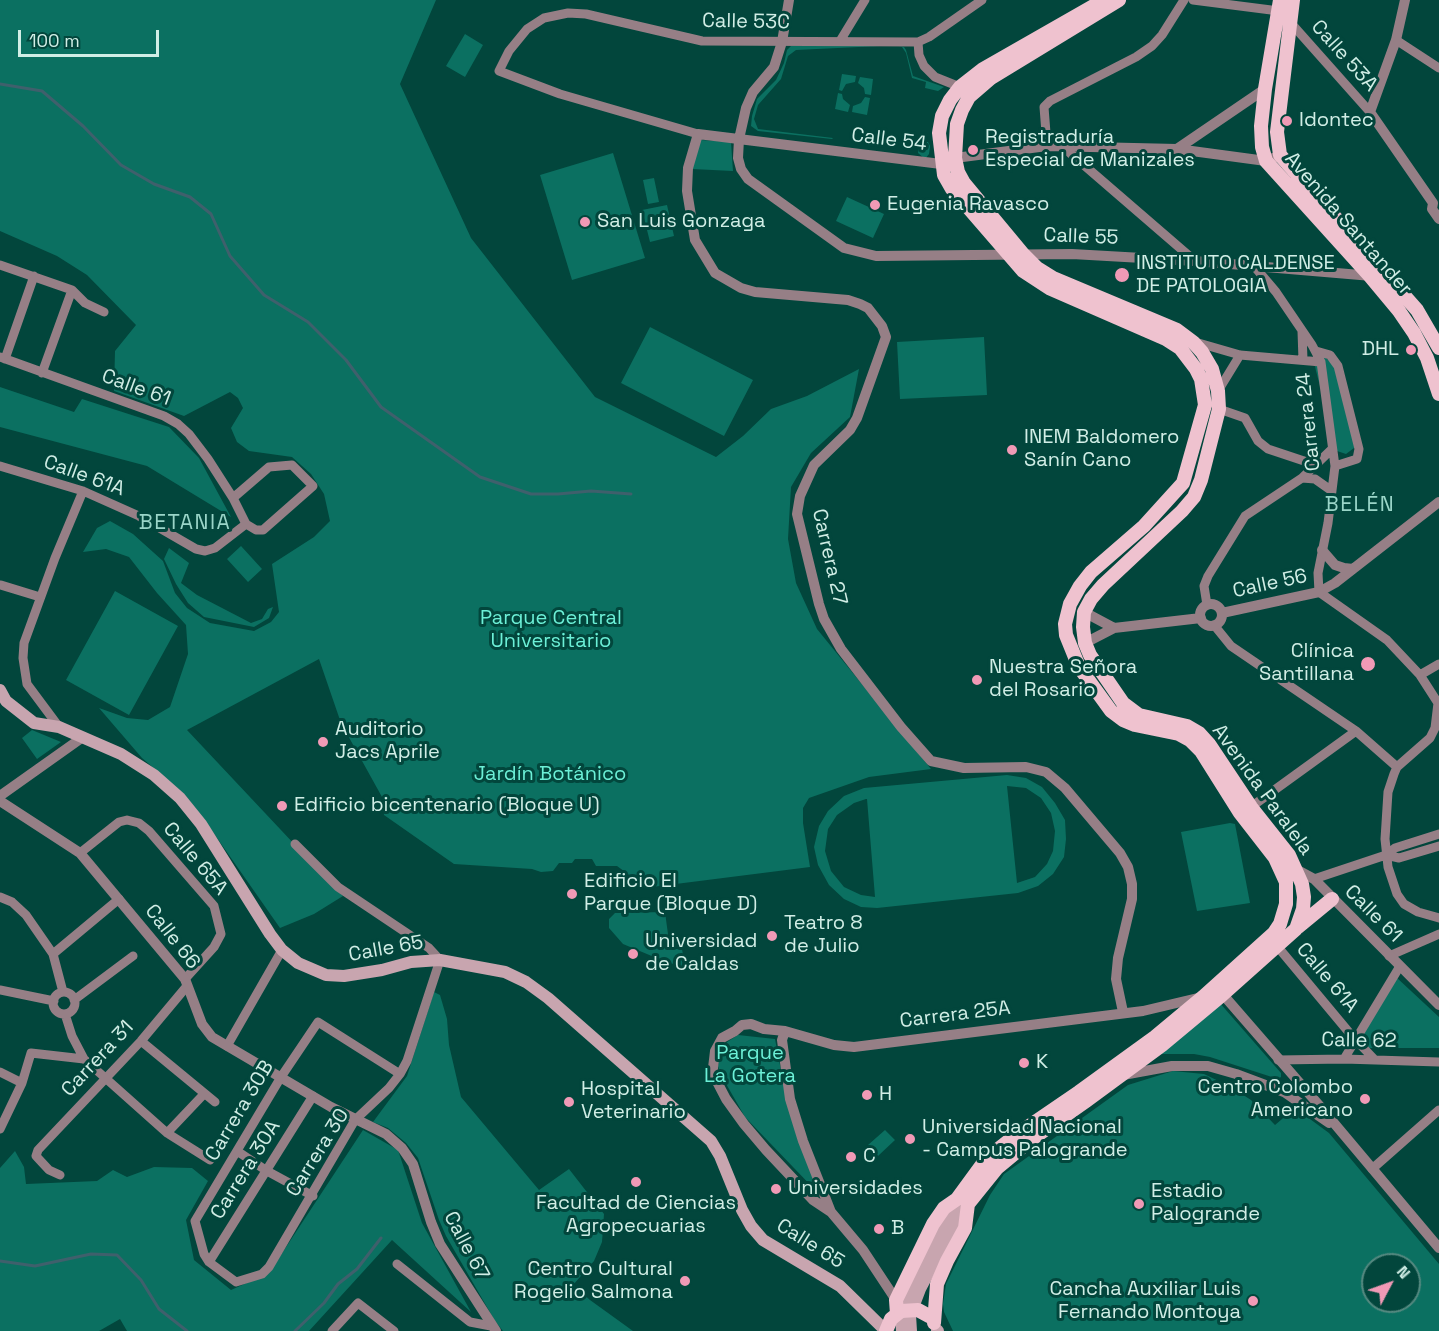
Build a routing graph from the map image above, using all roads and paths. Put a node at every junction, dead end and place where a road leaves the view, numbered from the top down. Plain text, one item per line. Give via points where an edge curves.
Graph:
1 (789, 0) edge
2 (865, 0) edge
3 (982, 0) edge
4 (1104, 0) edge
5 (1119, 0) edge
6 (1184, 0) edge
7 (1193, 0) edge
8 (1293, 0) edge
9 (1405, 0) edge
10 (1280, 6) edge
11 (1290, 22) junction
12 (1396, 40) junction
13 (840, 41) junction
14 (782, 42) junction
15 (918, 42) junction
16 (1439, 68) edge
17 (499, 71) joint
18 (960, 87) junction
19 (1265, 89) junction
20 (1370, 112) junction
21 (698, 134) junction
22 (739, 139) junction
23 (1047, 146) junction
24 (1063, 147) junction
25 (1177, 149) junction
26 (1280, 155) junction
27 (955, 158) junction
28 (1266, 161) junction
29 (942, 164) junction
30 (1434, 203) edge
31 (1439, 219) edge
32 (1007, 254) junction
33 (1023, 254) junction
34 (1195, 261) junction
35 (0, 266) edge
36 (1254, 266) junction
37 (1369, 275) junction
38 (34, 276) junction
39 (1389, 279) junction
40 (72, 290) junction
41 (104, 312) dead end
42 (1302, 331) junction
43 (1166, 339) junction
44 (1193, 342) junction
45 (1439, 348) edge
46 (1316, 351) junction
47 (1240, 355) junction
48 (3, 358) edge
49 (1303, 360) junction
50 (1321, 362) junction
51 (42, 373) junction
52 (1218, 391) junction
53 (1439, 394) edge
54 (1219, 409) junction
55 (1332, 449) junction
56 (1317, 463) junction
57 (0, 466) edge
58 (1335, 466) junction
59 (1302, 478) junction
60 (83, 491) junction
61 (1332, 491) junction
62 (233, 498) junction
63 (1439, 502) edge
64 (246, 524) junction
65 (1322, 550) junction
66 (1353, 569) junction
67 (1, 585) edge
68 (1318, 592) junction
69 (40, 597) junction
70 (1207, 605) junction
71 (1084, 612) junction
72 (1222, 613) junction
73 (1201, 618) junction
74 (1214, 626) junction
75 (1114, 628) junction
76 (1085, 643) junction
77 (1439, 664) edge
78 (1419, 675) junction
79 (1, 695) edge
80 (59, 728) junction
81 (1356, 731) junction
82 (83, 737) junction
83 (1397, 767) junction
84 (0, 799) edge
85 (1251, 807) junction
86 (1439, 834) edge
87 (295, 844) dead end
88 (1439, 846) edge
89 (80, 854) junction
90 (1386, 855) junction
91 (1275, 858) junction
92 (1297, 870) junction
93 (1314, 879) junction
94 (0, 897) edge
95 (119, 899) junction
96 (1332, 899) junction
97 (1438, 918) edge
98 (1296, 928) junction
99 (1439, 934) edge
100 (1276, 946) junction
101 (282, 950) junction
102 (53, 954) junction
103 (133, 956) dead end
104 (1389, 956) junction
105 (440, 960) junction
106 (1400, 966) junction
107 (186, 982) junction
108 (0, 990) edge
109 (1219, 991) junction
110 (63, 992) junction
111 (1203, 997) junction
112 (74, 1000) junction
113 (54, 1001) junction
114 (1439, 1005) edge
115 (1123, 1012) junction
116 (65, 1014) junction
117 (785, 1031) junction
118 (1356, 1040) junction
119 (141, 1041) junction
120 (227, 1046) junction
121 (84, 1059) junction
122 (1278, 1059) junction
123 (1344, 1059) junction
124 (1375, 1060) junction
125 (1439, 1062) edge
126 (0, 1072) edge
127 (400, 1074) junction
128 (1120, 1076) junction
129 (281, 1077) junction
130 (106, 1079) junction
131 (21, 1083) junction
132 (1301, 1085) junction
133 (1284, 1092) junction
134 (204, 1094) junction
135 (313, 1096) junction
136 (215, 1102) dead end
137 (1439, 1110) edge
138 (355, 1120) junction
139 (0, 1129) edge
140 (1341, 1131) junction
141 (167, 1132) junction
142 (402, 1148) joint
143 (237, 1151) junction
144 (210, 1160) dead end
145 (1372, 1169) junction
146 (267, 1171) junction
147 (60, 1174) dead end
148 (313, 1196) junction
149 (963, 1201) junction
150 (831, 1212) junction
151 (1439, 1248) edge
152 (209, 1262) junction
153 (397, 1264) dead end
154 (882, 1278) junction
155 (905, 1281) junction
156 (893, 1318) edge
157 (935, 1326) edge
158 (493, 1328) edge
159 (332, 1331) edge
160 (394, 1331) edge
161 (902, 1331) edge
162 (911, 1331) edge

1 - 14 street
2 - 13 street
3 - 15 street
4 - 18 main road, Avenida Paralela via 983,69
5 - 27 main road via 991,78 969,98 957,124
6 - 23 street via 1152,46 1044,107
7 - 10 street
8 - 11 main road, Avenida Santander
9 - 12 street
10 - 19 main road, Avenida Santander
11 - 20 street, Calle 53A
11 - 26 main road, Avenida Santander via 1277,132
12 - 16 street
12 - 20 street
13 - 14 street, Calle 53C
13 - 15 street, Calle 53C
14 - 17 street, Calle 53C via 702,41 568,13 544,18 527,29 508,51
14 - 22 street via 774,67 749,98
15 - 18 street via 924,66 935,77
17 - 21 street, Calle 54 via 560,94
18 - 29 main road, Avenida Paralela via 942,116
19 - 25 street
19 - 28 main road, Avenida Santander via 1261,126
20 - 30 street, Calle 53A
21 - 22 street, Calle 54
21 - 115 street, Carrera 27 via 688,168 687,191 695,240 715,273 755,292 860,304 868,308 886,337 850,430 814,465 800,496 797,514 825,619 842,649 931,761 964,768 1026,767 1046,772 1065,788 1120,853 1132,884 1116,979
22 - 29 street, Calle 54
22 - 32 street, Calle 55 via 738,158 748,179 844,248 876,256
23 - 24 street, Calle 54
23 - 27 street, Calle 54
24 - 25 street, Calle 54
24 - 34 street
25 - 28 street, Calle 54
26 - 28 street
26 - 39 main road, Avenida Santander
27 - 29 street, Calle 54
27 - 33 main road via 964,183
28 - 37 main road, Avenida Santander
29 - 32 main road, Avenida Paralela via 952,189
30 - 31 street, Calle 53A
32 - 33 street, Calle 55
32 - 43 main road, Avenida Paralela via 1038,282
33 - 34 street, Calle 55
33 - 44 main road via 1053,278 1177,330
34 - 36 street, Calle 55
35 - 38 street
36 - 37 street, Calle 55
36 - 42 street, Carrera 24
37 - 39 street, Calle 55
37 - 53 main road, Avenida Santander via 1414,333
38 - 40 street
38 - 48 street
39 - 45 main road, Avenida Santander via 1417,310
40 - 41 street via 85,303
40 - 51 street
42 - 46 street, Carrera 24
42 - 49 street, Carrera 24
43 - 44 street
43 - 91 main road, Avenida Paralela via 1190,359 1204,393 1205,405 1184,483 1080,586 1070,604 1066,635 1079,667 1111,711 1135,725 1179,734 1201,751 1240,813
44 - 47 street
44 - 52 main road via 1212,369
46 - 50 street, Carrera 24
46 - 58 street via 1330,355 1338,366 1359,449 1358,459
47 - 49 street
47 - 52 street
48 - 51 street, Calle 61
49 - 50 street
50 - 55 street, Carrera 24
51 - 62 street, Calle 61 via 178,424 208,459
52 - 54 main road
54 - 56 street via 1245,418 1258,441 1268,449
54 - 71 main road via 1194,497 1103,585
55 - 56 street
55 - 58 street, Carrera 24
56 - 59 street
57 - 60 street, Calle 61A
58 - 61 street, Carrera 24
59 - 61 street via 1315,479
59 - 70 street via 1245,516 1208,576 1204,586
60 - 64 street, Calle 61A via 205,551
60 - 69 street
61 - 65 street, Carrera 24
62 - 64 street, Calle 61
62 - 64 street via 269,466 292,465 313,486 263,530
63 - 66 street, Calle 56
65 - 66 street via 1335,564
65 - 68 street, Carrera 24
66 - 68 street, Calle 56
67 - 69 street
68 - 72 street, Calle 56
68 - 78 street via 1387,640
69 - 80 street via 24,643 26,677 29,688
70 - 72 street via 1214,604
70 - 73 street
71 - 75 street
71 - 76 main road, Avenida Paralela
72 - 74 street
73 - 74 street
73 - 75 street
74 - 81 street via 1231,646
75 - 76 street
76 - 85 main road, Avenida Paralela via 1123,703 1139,715 1177,723 1199,733
77 - 78 street
78 - 83 street via 1438,703 1435,728 1430,738
79 - 80 main road, Calle 65 via 34,723
80 - 82 main road, Calle 65
81 - 83 street
81 - 85 street
82 - 84 street
82 - 101 main road, Calle 65 via 121,754 180,798
83 - 90 street via 1388,792
84 - 89 street, Calle 66
85 - 92 main road, Avenida Paralela
86 - 90 street via 1395,848
87 - 105 street via 338,887 429,948
88 - 90 street via 1399,858
89 - 95 street, Calle 66
89 - 107 street, Calle 65A via 119,822 139,823 214,906 220,934
90 - 93 street
90 - 97 street via 1397,894 1404,904
91 - 92 street, Calle 61
91 - 109 main road, Avenida Paralela via 1283,872 1287,893 1280,924
92 - 93 street, Calle 61
92 - 98 main road, Avenida Paralela via 1304,897
93 - 96 street, Calle 61
94 - 102 street via 26,915
95 - 102 street
95 - 107 street, Calle 66
96 - 98 main road
96 - 104 street, Calle 61
98 - 100 main road, Avenida Paralela
99 - 104 street
100 - 109 main road, Avenida Paralela
100 - 118 street, Calle 61A
101 - 105 main road, Calle 65 via 297,963 336,976
101 - 120 street
102 - 110 street
103 - 112 street
104 - 106 street, Calle 61
105 - 127 street, Carrera 30
105 - 156 main road, Calle 65 via 505,972 548,998 711,1140 742,1210 763,1240 825,1276 860,1304
106 - 114 street, Calle 61
106 - 118 street
107 - 119 street, Carrera 31
107 - 120 street, Calle 66 via 202,1024 212,1037
108 - 113 street
109 - 111 main road, Avenida Paralela
109 - 122 street
109 - 128 main road, Avenida Paralela
110 - 112 street
110 - 113 street
111 - 115 street, Carrera 25A
111 - 149 main road, Avenida Paralela via 1155,1037 997,1150 975,1173
112 - 116 street via 74,1007
113 - 116 street via 56,1010
115 - 117 street, Carrera 25A via 854,1047
116 - 121 street
117 - 150 street via 782,1040 790,1099
117 - 150 street, Carrera 25A via 742,1025 719,1042 714,1076 726,1099 766,1150 813,1200
118 - 123 street
118 - 124 street, Calle 61A
119 - 130 street, Carrera 31
119 - 134 street
120 - 129 street, Calle 66
121 - 130 street
121 - 131 street via 31,1053
122 - 123 street, Calle 62
122 - 132 street
123 - 124 street, Calle 62
124 - 125 street, Calle 62
126 - 131 street
127 - 129 street, Carrera 30B via 318,1022
127 - 138 street, Carrera 30
128 - 133 street via 1172,1066 1208,1066
128 - 149 main road, Avenida Paralela via 1007,1159
129 - 135 street, Calle 66
129 - 143 street, Carrera 30B
130 - 141 street
130 - 147 street, Carrera 31 via 38,1150 36,1156 49,1170
131 - 139 street
132 - 133 street via 1300,1096
132 - 140 street
133 - 140 street
134 - 136 street
134 - 141 street
135 - 138 street, Calle 66
135 - 146 street, Carrera 30A
137 - 145 street
138 - 142 street, Calle 66 via 386,1134
138 - 148 street, Carrera 30
140 - 145 street
141 - 144 street
142 - 158 street, Calle 67 via 413,1164 440,1244
143 - 146 street
143 - 152 street, Carrera 30B via 195,1221
145 - 151 street
146 - 148 street
146 - 152 street, Carrera 30A
148 - 152 street, Carrera 30 via 262,1274 236,1282
149 - 155 main road via 944,1208
149 - 157 main road via 965,1228 937,1284
149 - 161 main road, Avenida Paralela via 912,1286 901,1315
149 - 162 main road, Avenida Paralela via 920,1289 910,1315
150 - 154 street
153 - 158 street, Calle 67 via 470,1322
154 - 155 street
154 - 156 street
155 - 156 main road
156 - 157 main road, bridge via 918,1310
159 - 160 street via 358,1303

